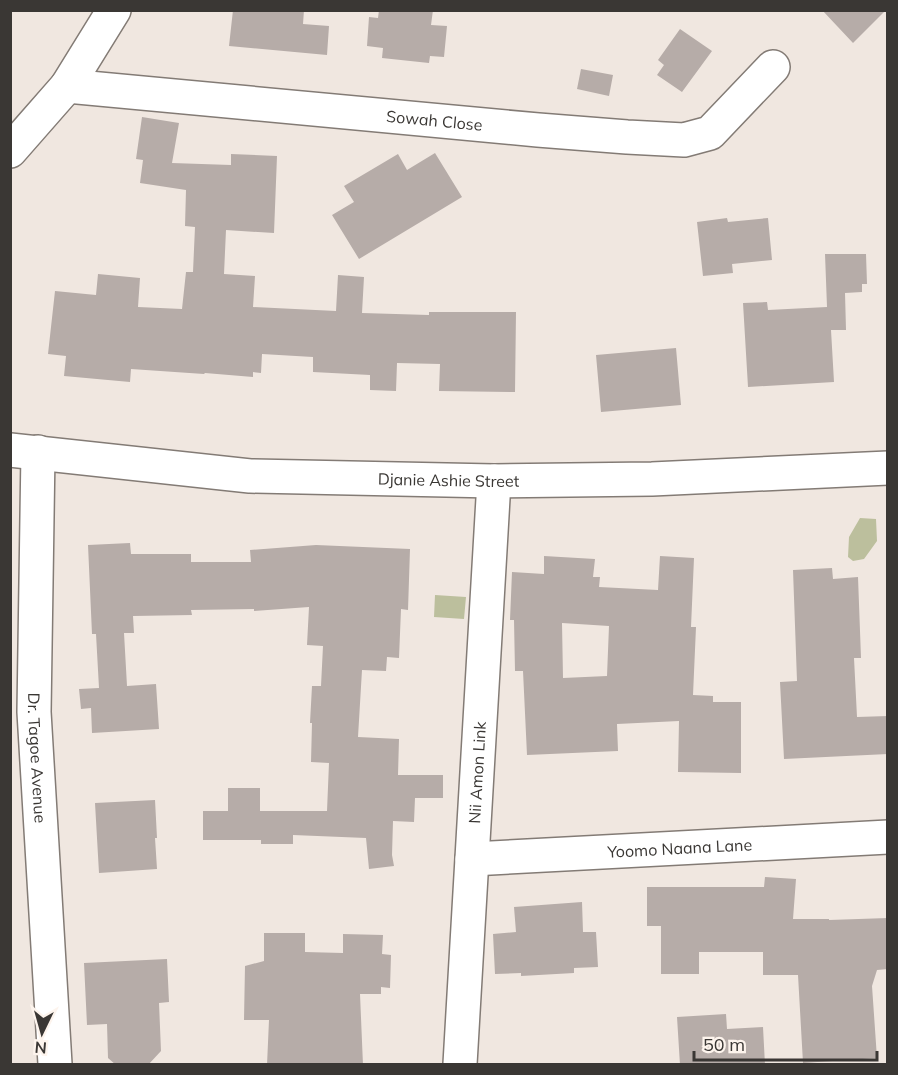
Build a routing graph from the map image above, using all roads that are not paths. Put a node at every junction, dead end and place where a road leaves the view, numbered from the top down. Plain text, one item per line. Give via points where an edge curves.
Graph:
1 (114, 10) edge
2 (773, 67) dead end
3 (67, 86) junction
4 (10, 151) edge
5 (24, 451) edge
6 (888, 468) edge
7 (494, 481) junction
8 (22, 712) edge
9 (888, 837) edge
10 (472, 859) junction
11 (55, 1065) edge
12 (460, 1065) edge

1 - 3 street
2 - 3 street, Sowah Close via 710,133 684,140
3 - 4 street
5 - 7 street, Djanie Ashie Street via 250,476
5 - 8 street, Dr. Tagoe Avenue
6 - 7 street, Djanie Ashie Street via 652,479
7 - 10 street, Nii Amon Link
8 - 11 street, Dr. Tagoe Avenue
9 - 10 street, Yoomo Naana Lane
10 - 12 street, Nii Amon Link

